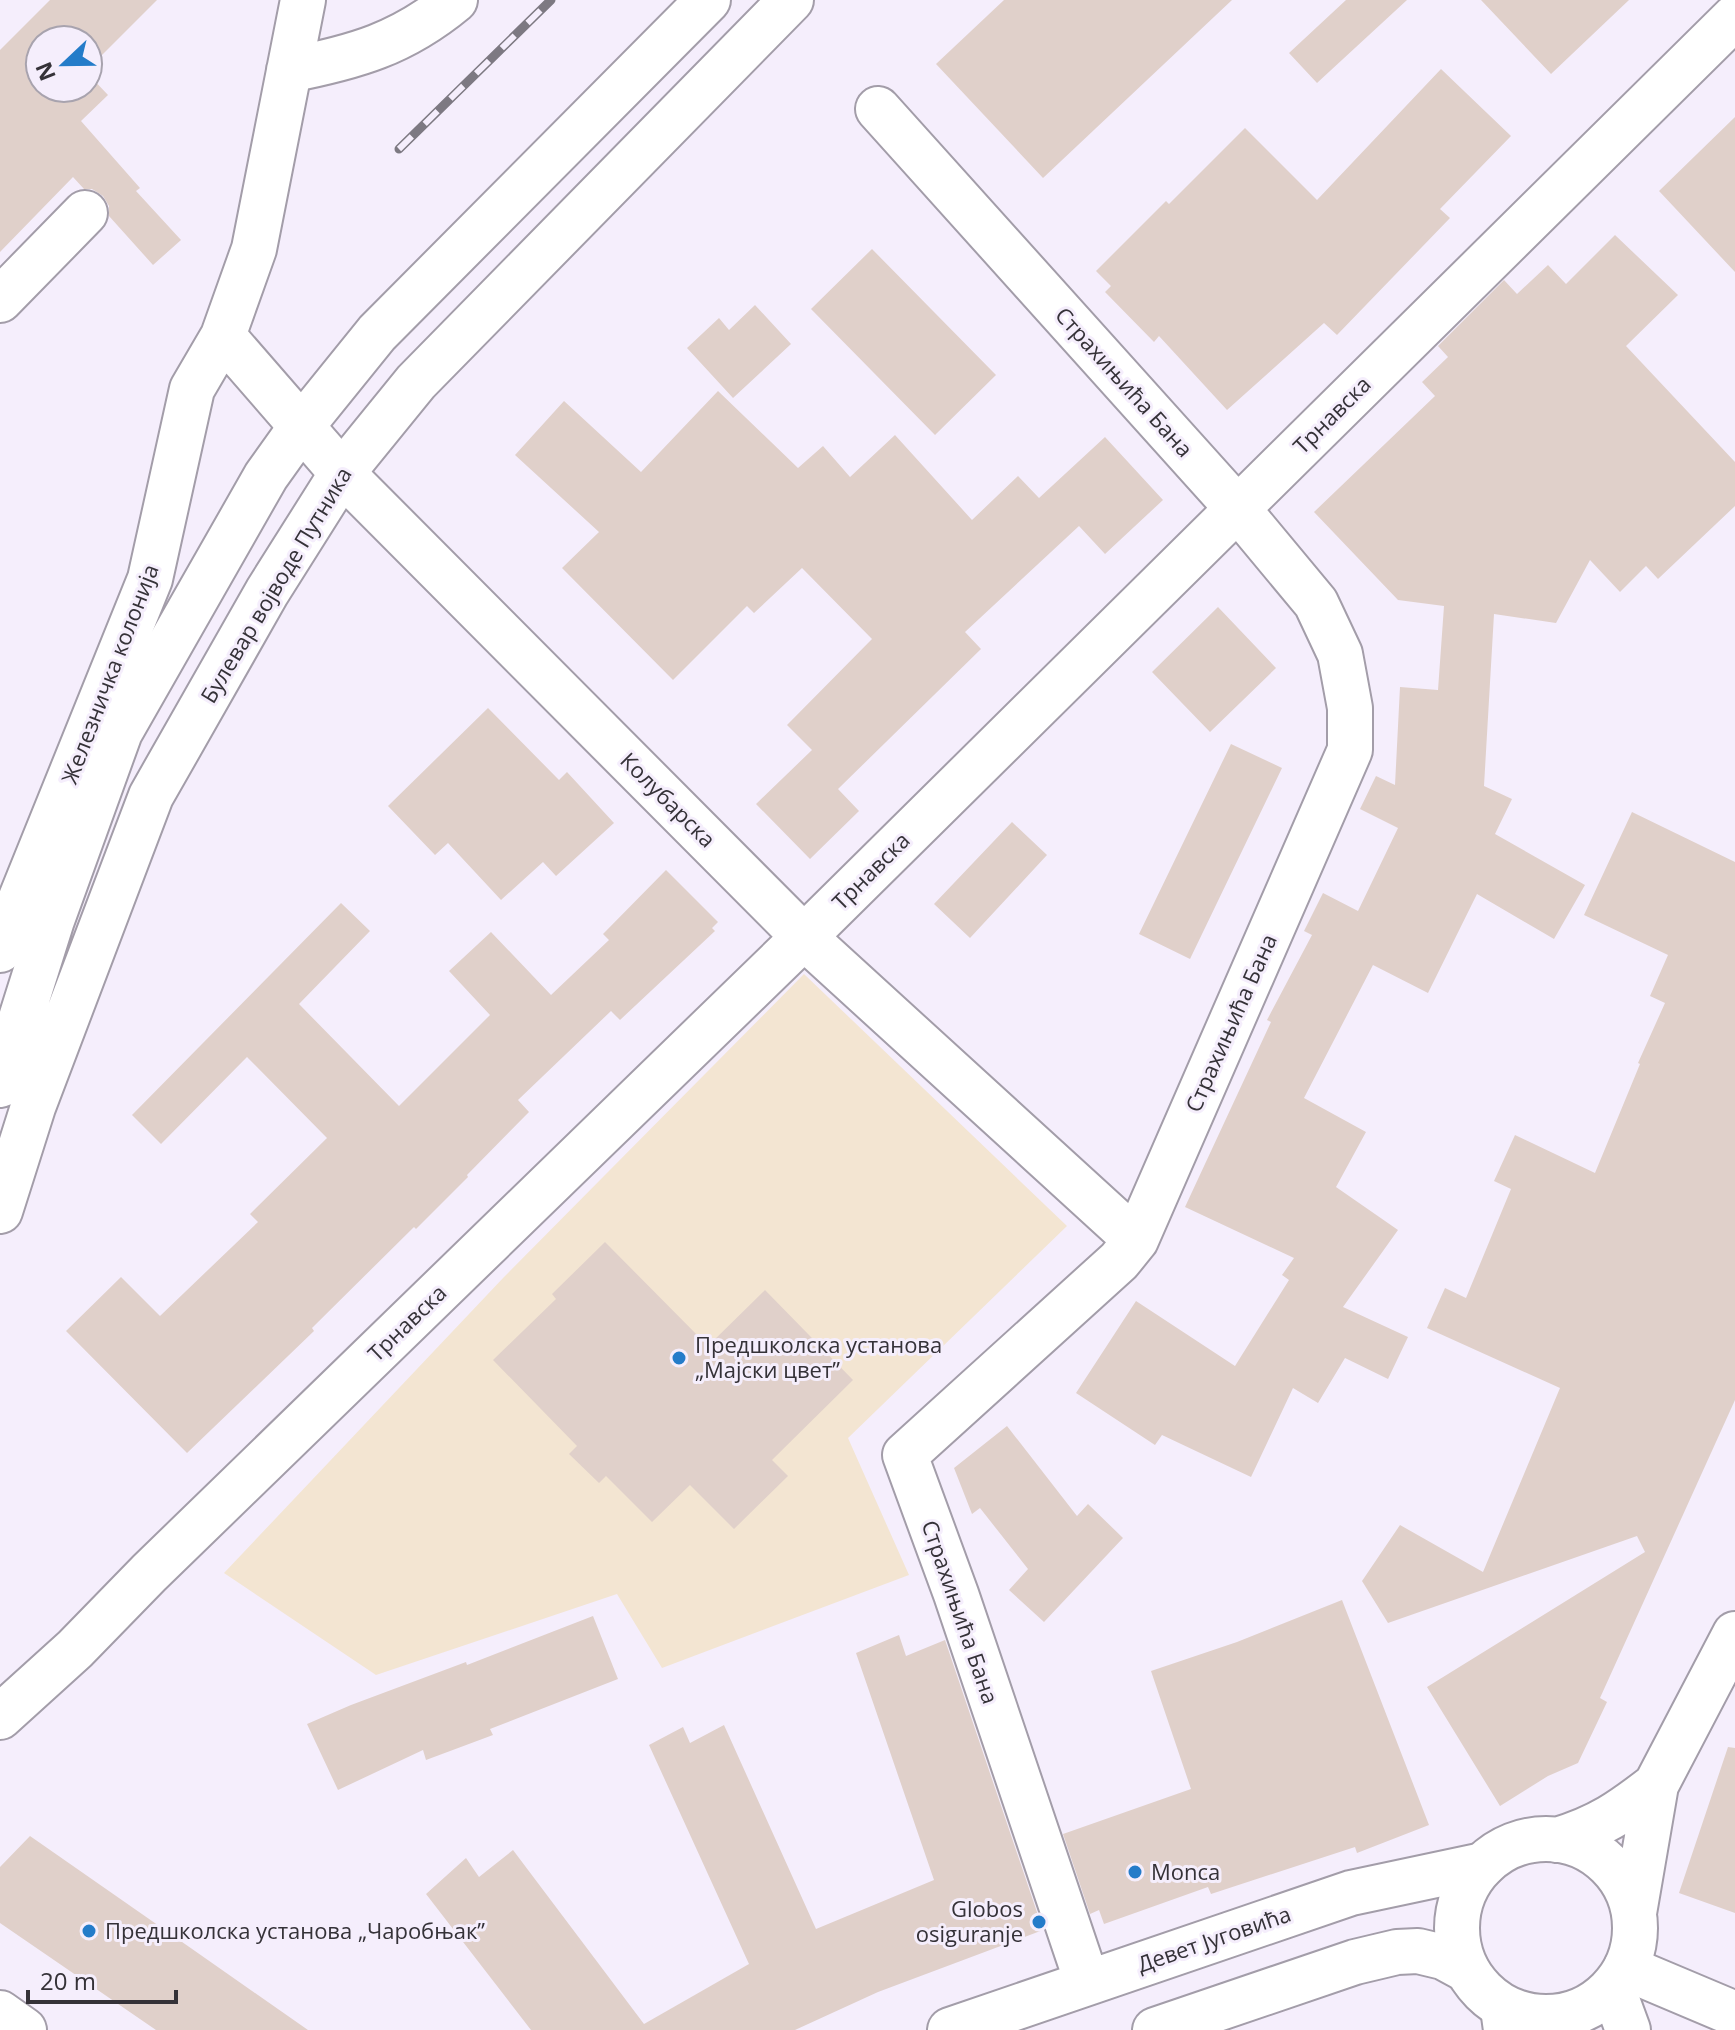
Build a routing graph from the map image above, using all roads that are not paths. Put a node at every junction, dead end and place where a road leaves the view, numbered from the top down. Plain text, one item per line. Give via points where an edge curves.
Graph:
1 (303, 0) edge
2 (455, 0) edge
3 (708, 0) edge
4 (791, 0) edge
5 (1735, 17) edge
6 (289, 70) junction
7 (878, 109) dead end
8 (85, 213) dead end
9 (0, 300) edge
10 (223, 336) junction
11 (301, 427) junction
12 (342, 473) junction
13 (1237, 508) junction
14 (804, 937) junction
15 (0, 950) edge
16 (0, 1085) edge
17 (0, 1211) edge
18 (1136, 1240) junction
19 (1735, 1634) edge
20 (0, 1717) edge
21 (1656, 1785) junction
22 (1557, 1840) junction
23 (1483, 1865) junction
24 (1634, 1913) junction
25 (1467, 1970) junction
26 (1619, 1978) junction
27 (1087, 1982) junction
28 (0, 2013) edge
29 (1735, 2014) edge
30 (1504, 2019) edge
31 (24, 2030) edge
32 (950, 2030) edge
33 (1155, 2030) edge
34 (1628, 2030) edge

1 - 6 street, Железничка колонија
2 - 6 street via 427,23 385,44
3 - 11 street via 377,333
4 - 12 street, Булевар војводе Путника via 416,382
5 - 13 street, Трнавска
6 - 10 street, Железничка колонија via 254,249
7 - 13 street, Страхињића Бана
8 - 9 street
10 - 11 street, Колубарска
10 - 15 street, Железничка колонија via 192,389 150,579
11 - 12 street, Колубарска
11 - 16 street via 266,476 120,732
12 - 14 street, Колубарска
12 - 17 street, Булевар војводе Путника via 151,796 33,1107
13 - 14 street, Трнавска
13 - 18 street, Страхињића Бана via 1316,603 1340,654 1350,708 1350,750
14 - 18 street, Колубарска
14 - 20 street, Трнавска
18 - 27 street, Страхињића Бана via 905,1455
19 - 21 street
21 - 22 street via 1618,1815
21 - 24 street
22 - 23 street via 1517,1844
22 - 24 street via 1584,1847 1607,1864 1624,1886
23 - 25 street via 1466,1888 1457,1915 1458,1943
23 - 27 street, Девет Југовића via 1351,1893
24 - 26 street via 1634,1941
25 - 30 street
25 - 33 street via 1443,1957 1397,1952
26 - 29 street
26 - 30 street via 1589,2007 1561,2017
26 - 34 street
27 - 32 street, Девет Југовића
28 - 31 street

